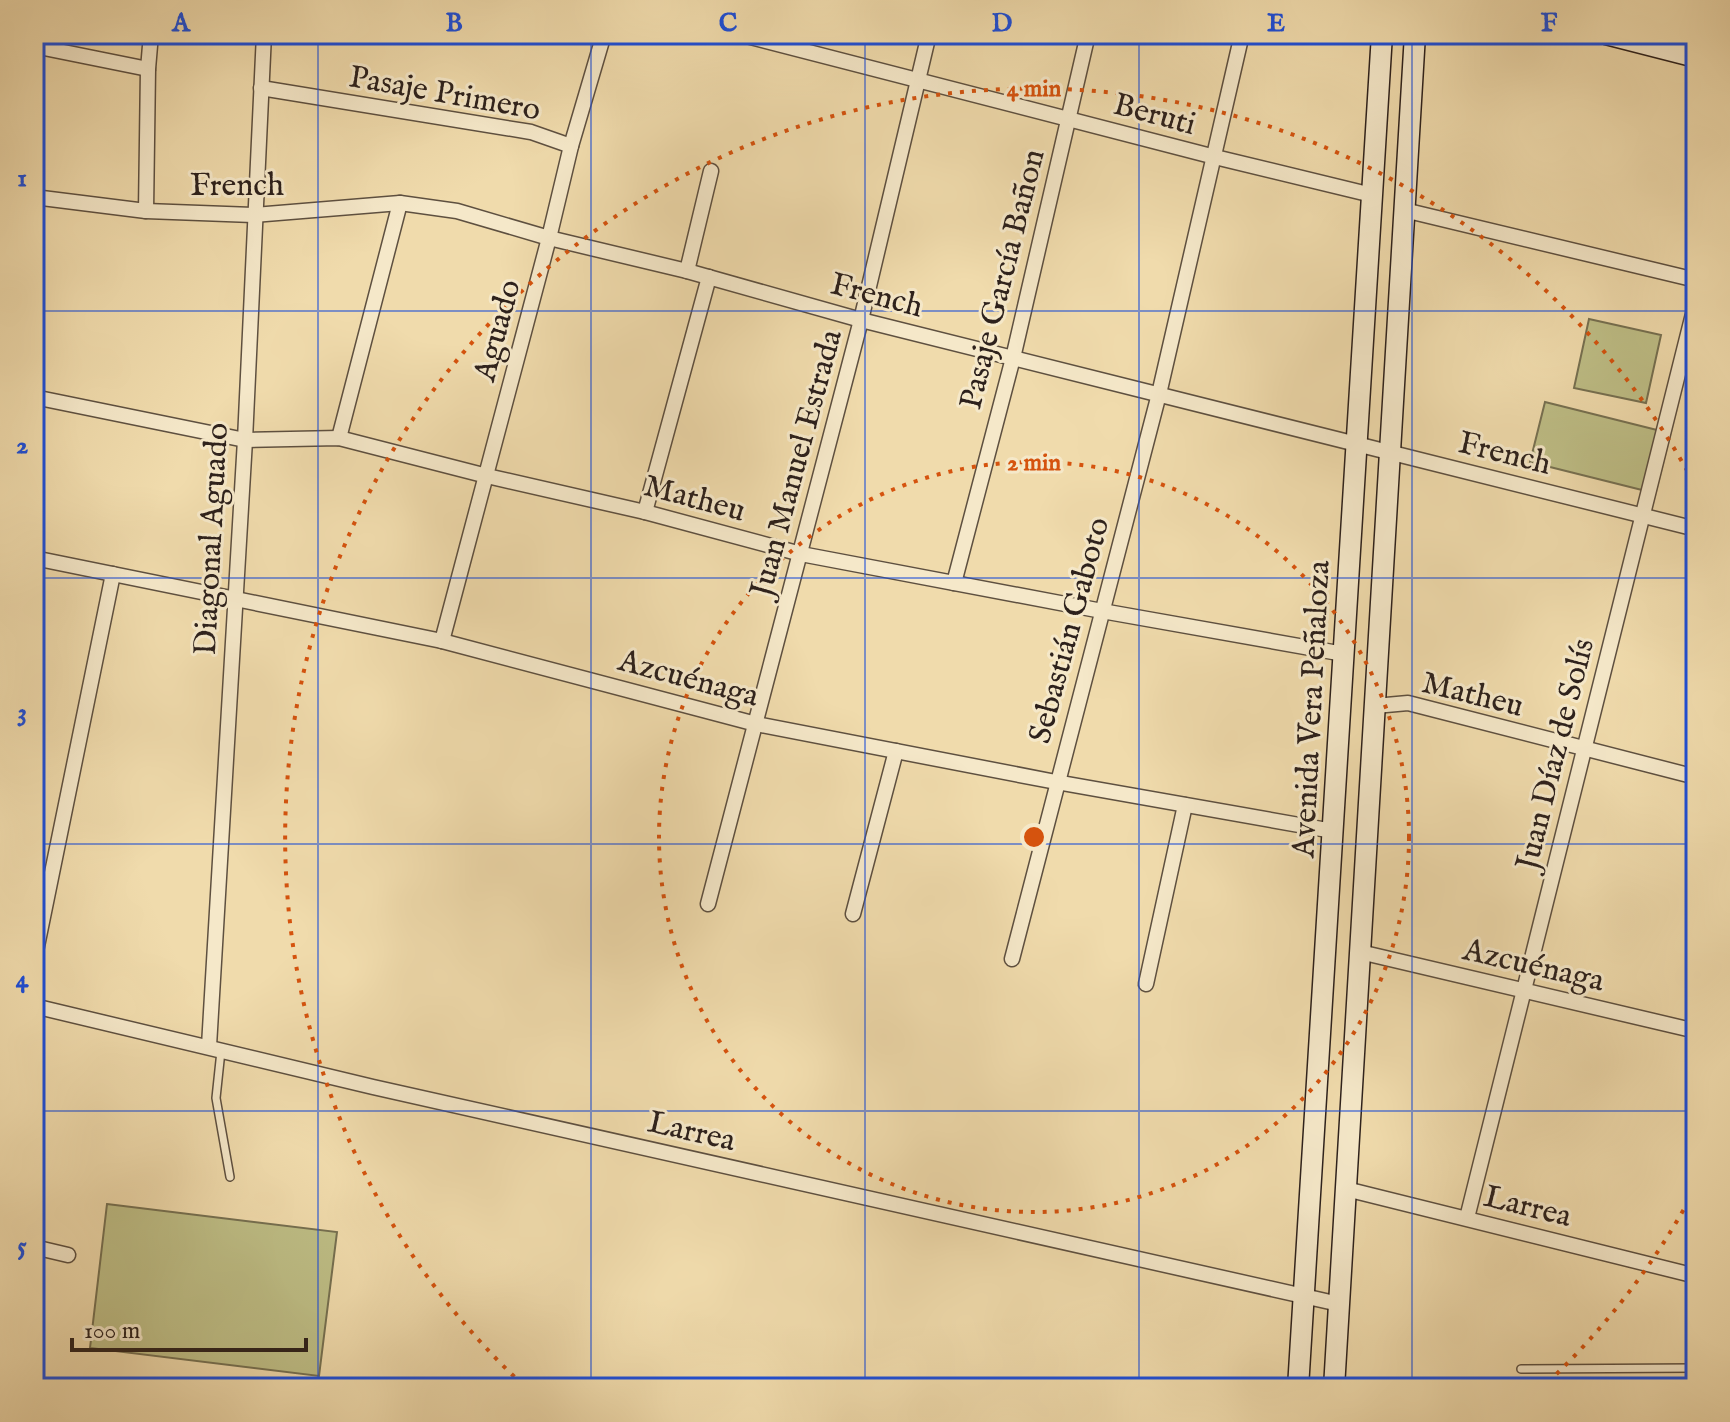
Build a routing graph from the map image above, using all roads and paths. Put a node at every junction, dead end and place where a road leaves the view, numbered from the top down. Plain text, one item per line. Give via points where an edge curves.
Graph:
1 (151, 34) edge
2 (264, 34) edge
3 (604, 34) edge
4 (739, 34) edge
5 (929, 34) edge
6 (1088, 34) edge
7 (1242, 34) edge
8 (1382, 34) edge
9 (1415, 34) edge
10 (1606, 34) edge
11 (774, 38) edge
12 (34, 46) edge
13 (1696, 57) edge
14 (148, 69) junction
15 (918, 81) junction
16 (261, 88) junction
17 (1068, 119) junction
18 (571, 146) junction
19 (1215, 157) junction
20 (711, 171) dead end
21 (1372, 195) junction
22 (34, 197) edge
23 (400, 203) junction
24 (1404, 210) junction
25 (146, 211) junction
26 (253, 215) junction
27 (549, 238) junction
28 (687, 271) junction
29 (709, 277) junction
30 (1696, 280) edge
31 (1696, 302) edge
32 (861, 320) junction
33 (1013, 358) junction
34 (1159, 394) junction
35 (34, 397) edge
36 (339, 438) junction
37 (245, 440) junction
38 (1356, 444) junction
39 (1390, 451) junction
40 (487, 476) junction
41 (645, 512) junction
42 (1643, 515) junction
43 (1696, 529) edge
44 (801, 554) junction
45 (34, 558) edge
46 (113, 574) junction
47 (954, 583) junction
48 (235, 599) junction
49 (1102, 611) junction
50 (442, 641) junction
51 (1344, 654) junction
52 (1375, 706) junction
53 (756, 724) junction
54 (1584, 750) junction
55 (896, 751) junction
56 (1696, 777) edge
57 (1056, 782) junction
58 (1185, 805) junction
59 (1333, 831) junction
60 (708, 904) dead end
61 (853, 914) dead end
62 (1360, 952) junction
63 (1012, 959) dead end
64 (34, 961) edge
65 (1146, 984) dead end
66 (1524, 991) junction
67 (34, 1006) edge
68 (1696, 1031) edge
69 (215, 1048) junction
70 (230, 1177) dead end
71 (1346, 1189) junction
72 (1467, 1218) junction
73 (34, 1247) edge
74 (68, 1255) dead end
75 (1696, 1276) edge
76 (1304, 1295) junction
77 (1339, 1304) junction
78 (1696, 1368) edge
79 (1521, 1369) dead end
80 (1298, 1388) edge
81 (1334, 1388) edge

1 - 14 street
2 - 16 street, Diagonal Aguado
3 - 18 street, Aguado
4 - 11 street, Beruti
5 - 15 street, Juan Manuel Estrada
6 - 17 street, Pasaje García Bañon
7 - 19 street, Sebastián Gaboto
8 - 21 main road, Avenida Vera Peñaloza
9 - 24 main road, Avenida Vera Peñaloza
10 - 13 main road
11 - 15 street, Beruti
12 - 14 street
14 - 25 street
15 - 17 street, Beruti
15 - 32 street, Juan Manuel Estrada
16 - 18 street, Pasaje Primero via 531,132
16 - 26 street, Diagonal Aguado
17 - 19 street, Beruti
17 - 33 street, Pasaje García Bañon
18 - 27 street, Aguado
19 - 21 street, Beruti
19 - 34 street, Sebastián Gaboto
20 - 28 street
21 - 38 main road, Avenida Vera Peñaloza
22 - 25 street, French
23 - 26 street, French
23 - 27 street, French via 457,211
23 - 36 street
24 - 30 street
24 - 39 main road, Avenida Vera Peñaloza
25 - 26 street, French
26 - 37 street, Diagonal Aguado
27 - 28 street, French
27 - 40 street, Aguado
28 - 29 street, French
29 - 32 street, French
29 - 41 street
31 - 42 street, Juan Díaz de Solís
32 - 33 street, French
32 - 44 street, Juan Manuel Estrada
33 - 34 street, French
33 - 47 street, Pasaje García Bañon
34 - 38 street, French
34 - 49 street, Sebastián Gaboto
35 - 37 street, Matheu
36 - 37 street, Matheu
36 - 40 street, Matheu
37 - 48 street, Diagonal Aguado
38 - 39 street, French
38 - 51 main road, Avenida Vera Peñaloza
39 - 42 street, French
39 - 52 main road, Avenida Vera Peñaloza
40 - 41 street, Matheu
40 - 50 street, Aguado
41 - 44 street, Matheu
42 - 43 street, French
42 - 54 street, Juan Díaz de Solís
44 - 47 street, Matheu
44 - 53 street, Juan Manuel Estrada
45 - 46 street, Azcuénaga
46 - 48 street, Azcuénaga
46 - 64 street
47 - 49 street, Matheu
48 - 50 street, Azcuénaga
48 - 69 street, Diagonal Aguado
49 - 51 street, Matheu
49 - 57 street, Sebastián Gaboto
50 - 53 street, Azcuénaga
51 - 59 main road, Avenida Vera Peñaloza
52 - 54 street, Matheu via 1408,703
52 - 62 main road, Avenida Vera Peñaloza
53 - 55 street, Azcuénaga
53 - 60 street, Juan Manuel Estrada
54 - 56 street, Matheu
54 - 66 street, Juan Díaz de Solís
55 - 57 street, Azcuénaga
55 - 61 street
57 - 58 street, Azcuénaga
57 - 63 street, Sebastián Gaboto
58 - 59 street, Azcuénaga
58 - 65 street
59 - 76 main road, Avenida Vera Peñaloza
62 - 66 street, Azcuénaga
62 - 71 main road, Avenida Vera Peñaloza
66 - 68 street, Azcuénaga
66 - 72 street, Juan Díaz de Solís
67 - 69 street, Larrea
69 - 70 lane via 216,1098
69 - 76 street, Larrea
71 - 72 street, Larrea
71 - 77 main road, Avenida Vera Peñaloza
72 - 75 street, Larrea
73 - 74 street
76 - 77 street, Larrea
76 - 80 main road, Avenida Vera Peñaloza
77 - 81 main road, Avenida Vera Peñaloza
78 - 79 lane

